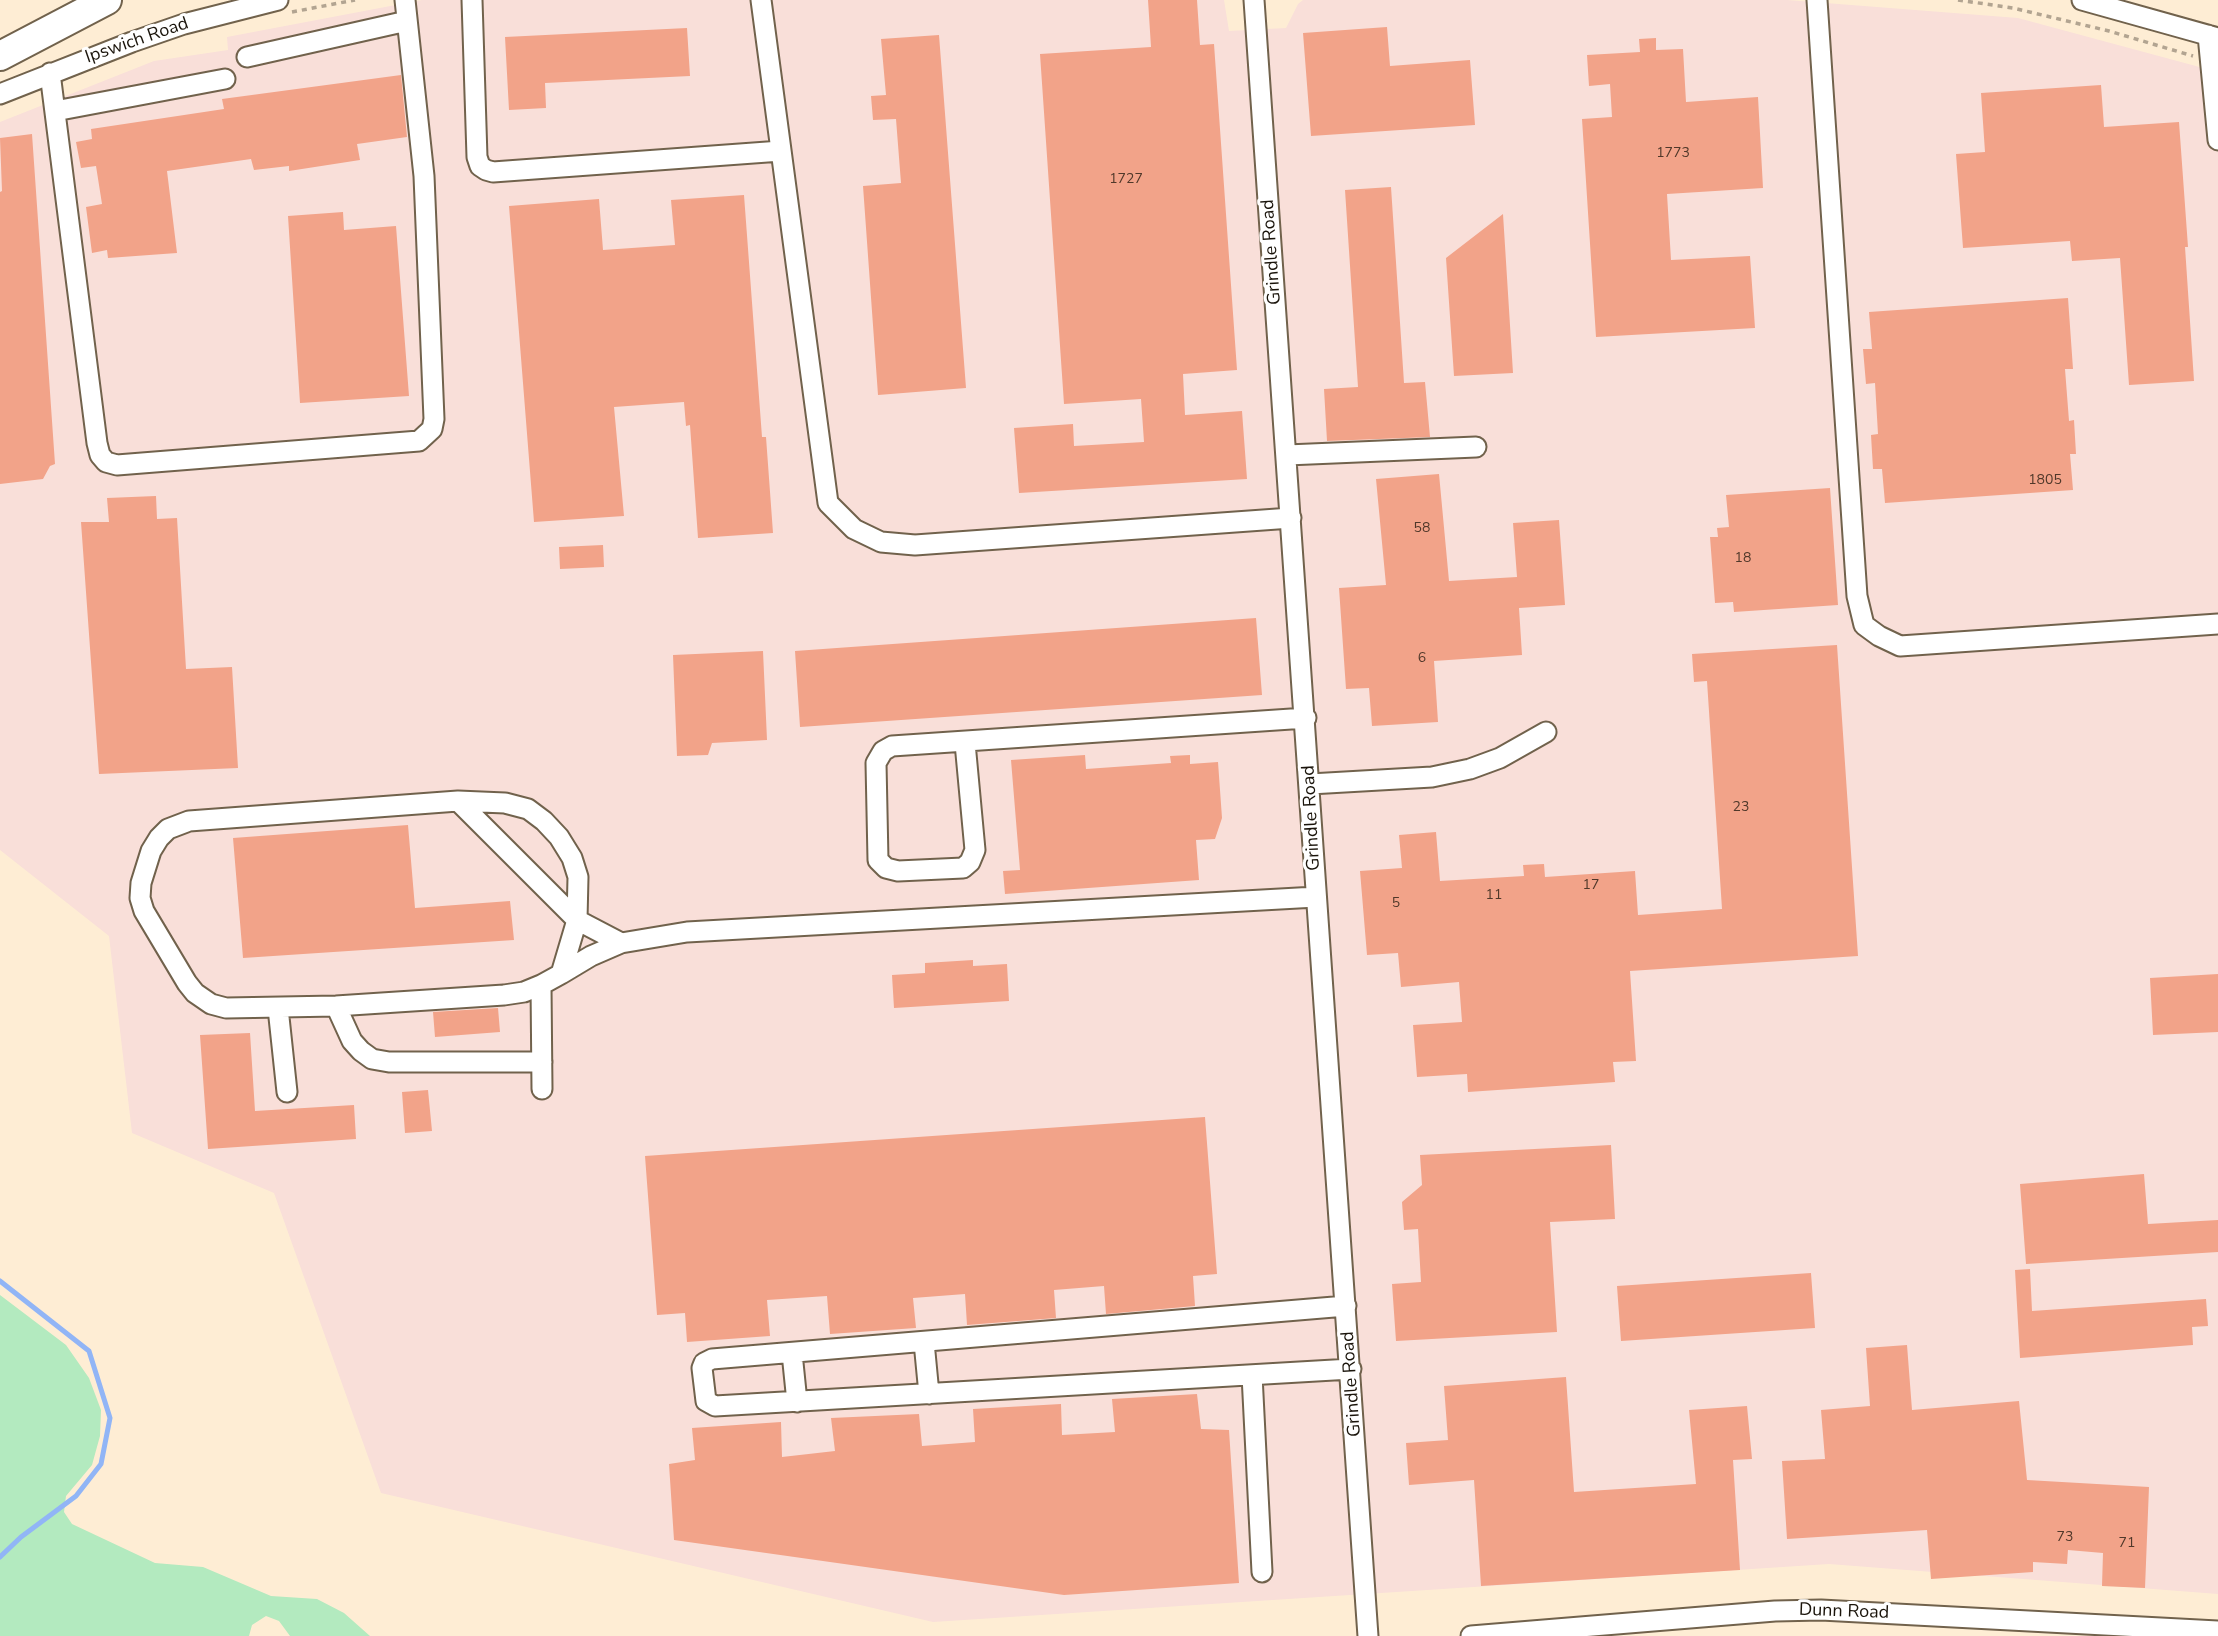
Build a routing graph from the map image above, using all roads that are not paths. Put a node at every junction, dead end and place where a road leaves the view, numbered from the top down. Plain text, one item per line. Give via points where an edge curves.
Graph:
1 (99, 0) edge
2 (107, 0) edge
3 (278, 0) edge
4 (405, 0) edge
5 (472, 0) edge
6 (761, 0) edge
7 (1817, 0) edge
8 (2082, 0) edge
9 (1258, 4) edge
10 (407, 21) junction
11 (2213, 37) edge
12 (0, 38) edge
13 (0, 56) edge
14 (247, 57) dead end
15 (50, 73) junction
16 (225, 79) dead end
17 (0, 94) edge
18 (55, 111) junction
19 (2218, 140) edge
20 (781, 151) junction
21 (1476, 447) dead end
22 (1287, 455) junction
23 (1291, 518) junction
24 (2218, 624) edge
25 (1306, 718) junction
26 (1546, 732) dead end
27 (965, 743) junction
28 (1310, 784) junction
29 (458, 801) junction
30 (1315, 897) junction
31 (578, 920) junction
32 (621, 943) junction
33 (561, 974) junction
34 (541, 985) junction
35 (336, 1006) junction
36 (278, 1008) junction
37 (542, 1062) junction
38 (542, 1089) dead end
39 (287, 1092) dead end
40 (1346, 1306) junction
41 (924, 1342) junction
42 (792, 1353) junction
43 (1351, 1369) junction
44 (1252, 1375) junction
45 (929, 1394) junction
46 (797, 1402) junction
47 (1262, 1572) dead end
48 (2218, 1631) edge
49 (1577, 1632) edge
50 (1368, 1636) edge
51 (1471, 1636) edge

1 - 12 highway
2 - 13 highway
3 - 15 street, Ipswich Road via 184,24
4 - 10 street
5 - 20 street via 477,158 486,170
6 - 20 street
7 - 24 street via 1857,596 1864,625 1900,646
8 - 11 street
9 - 22 street, Grindle Road
10 - 14 street
10 - 18 street via 424,176 433,419 432,429 419,441 117,465 106,461 97,443
11 - 19 street via 2210,61
15 - 17 street, Ipswich Road
15 - 18 street
16 - 18 street
20 - 23 street via 828,503 854,529 881,542 915,545
21 - 22 street
22 - 23 street, Grindle Road
23 - 25 street, Grindle Road
25 - 27 street
25 - 28 street, Grindle Road
26 - 28 street via 1470,769 1432,777
27 - 27 street via 892,746 876,763 878,859 886,869 962,868 970,862 975,850
28 - 30 street, Grindle Road
29 - 31 street
29 - 31 street via 505,803 528,809 544,821 572,858 578,877
29 - 36 street via 190,821 169,828 159,838 145,868 140,898 187,983 211,1004
30 - 32 street via 791,924 687,932
30 - 40 street, Grindle Road
31 - 32 street
31 - 33 street
32 - 33 street
33 - 34 street
34 - 35 street via 504,995
34 - 37 street
35 - 36 street
35 - 37 street via 352,1041 372,1059
36 - 39 street
37 - 38 street
40 - 41 street
40 - 43 street, Grindle Road
41 - 42 street
41 - 45 street
42 - 46 street
42 - 46 street via 712,1359 702,1368 709,1405
43 - 44 street
43 - 50 street, Grindle Road
44 - 45 street
44 - 47 street
45 - 46 street
48 - 49 street, Dunn Road via 1821,1610
49 - 51 street, Dunn Road

